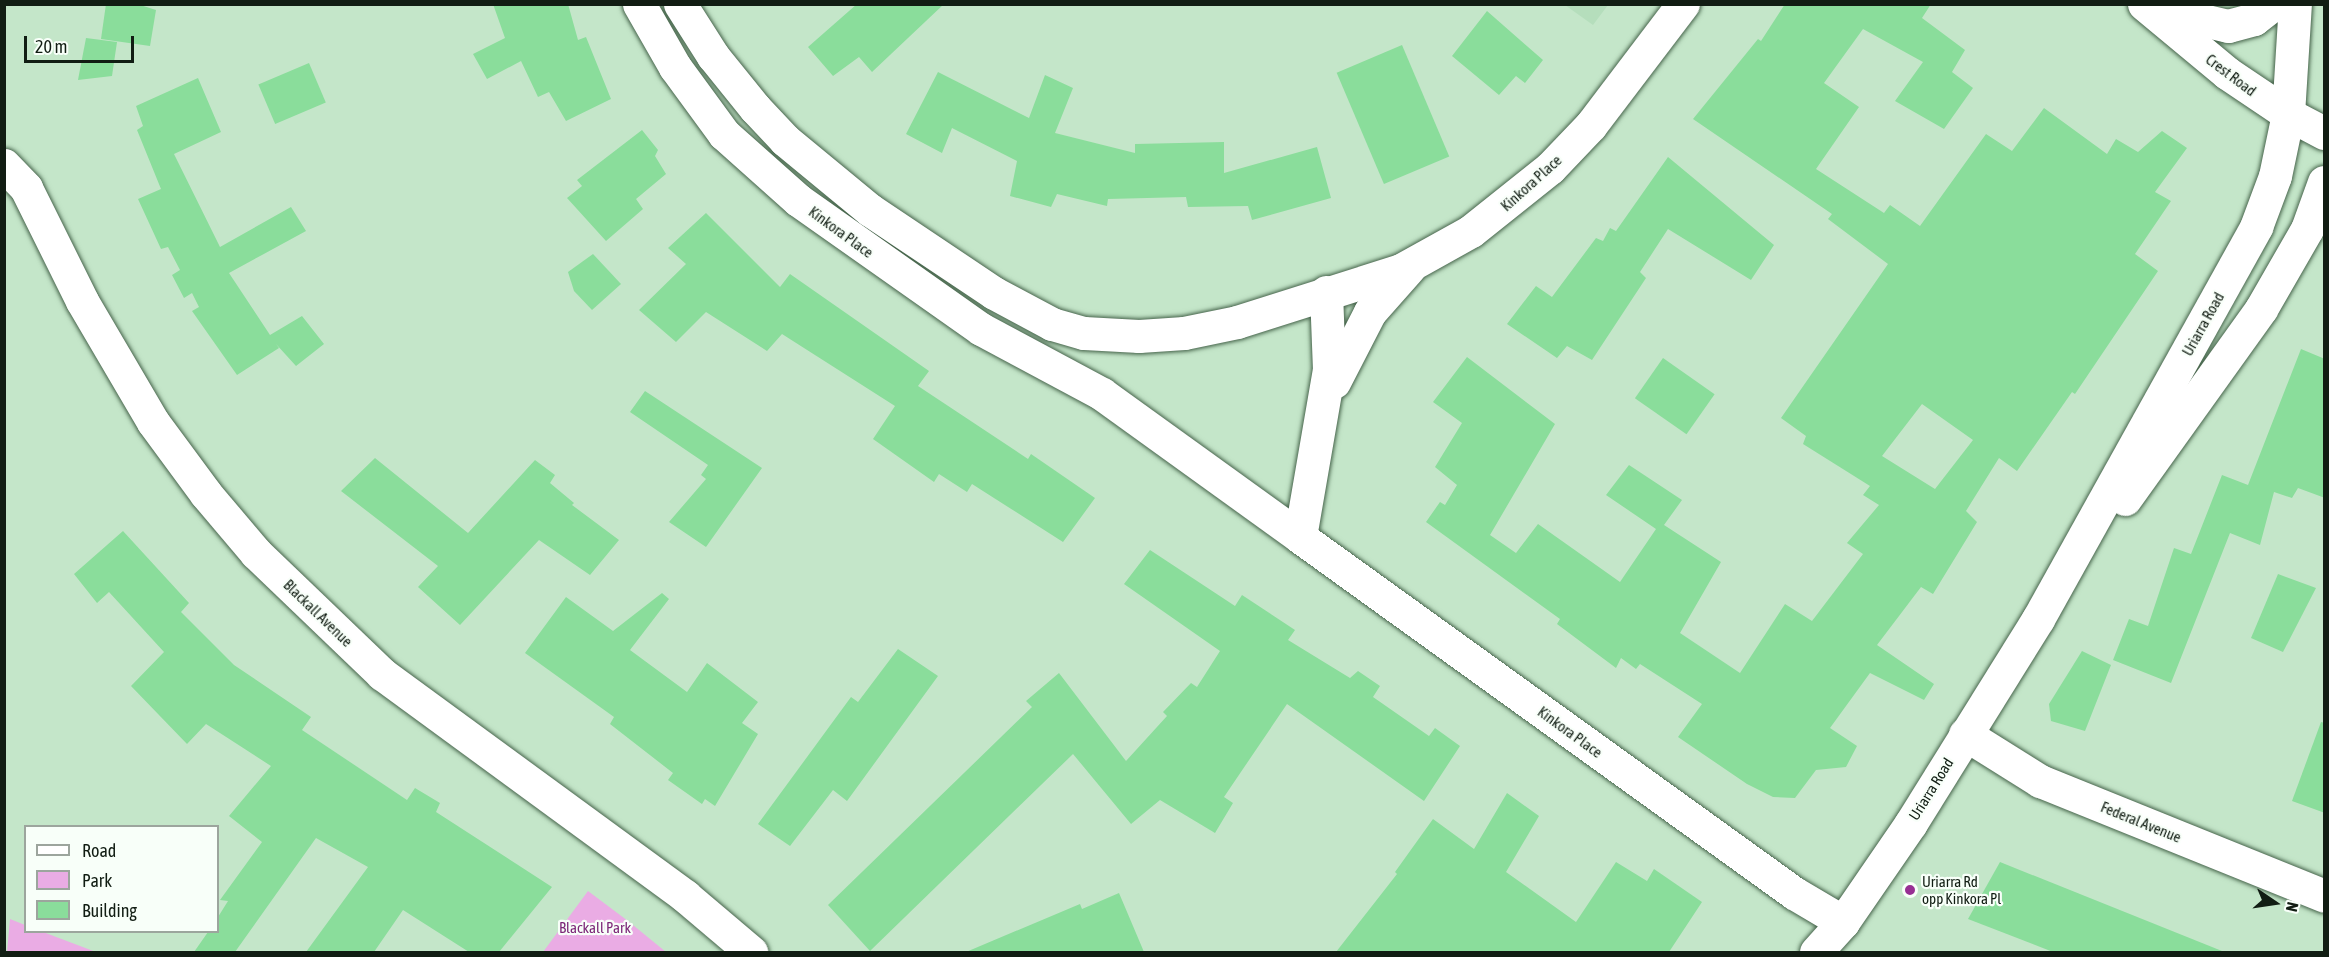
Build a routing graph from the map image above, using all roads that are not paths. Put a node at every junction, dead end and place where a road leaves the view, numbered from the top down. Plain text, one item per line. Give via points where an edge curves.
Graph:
1 (639, 4) edge
2 (680, 4) edge
3 (1683, 4) edge
4 (2273, 4) edge
5 (2295, 4) edge
6 (2145, 5) edge
7 (2288, 114) junction
8 (2325, 133) edge
9 (4, 165) edge
10 (2325, 182) edge
11 (1414, 264) junction
12 (1326, 292) junction
13 (1052, 324) junction
14 (1102, 394) junction
15 (1322, 418) junction
16 (1300, 537) junction
17 (2038, 619) junction
18 (1965, 734) junction
19 (2325, 896) edge
20 (1843, 922) junction
21 (751, 952) edge
22 (1816, 952) edge

1 - 14 street, Kinkora Place via 675,67 724,134 767,175 827,222 981,329
2 - 13 street, Kinkora Place via 728,77 784,140 870,210 994,293
3 - 11 street, Kinkora Place via 1629,79 1550,168 1471,231
4 - 6 street, Crest Road via 2254,19 2228,26
5 - 7 street, Uriarra Road
6 - 7 street, Crest Road via 2227,74
7 - 8 street, Crest Road
7 - 17 street, Uriarra Road via 2275,176 2256,226
9 - 21 street, Blackall Avenue via 26,188 82,301 153,422 256,553 382,674 685,896
10 - 17 street, Uriarra Road via 2295,253 2236,349
11 - 12 street, Kinkora Place
11 - 15 street via 1384,293 1357,333
12 - 13 street, Kinkora Place via 1237,322 1184,333 1095,334
12 - 15 street via 1330,346
13 - 14 street, Kinkora Place via 1071,343
14 - 16 street, Kinkora Place
15 - 16 street
16 - 20 street, Kinkora Place via 1794,893
17 - 18 street, Uriarra Road
18 - 19 street, Federal Avenue via 2040,781
18 - 20 street, Uriarra Road
20 - 22 street, Uriarra Road

